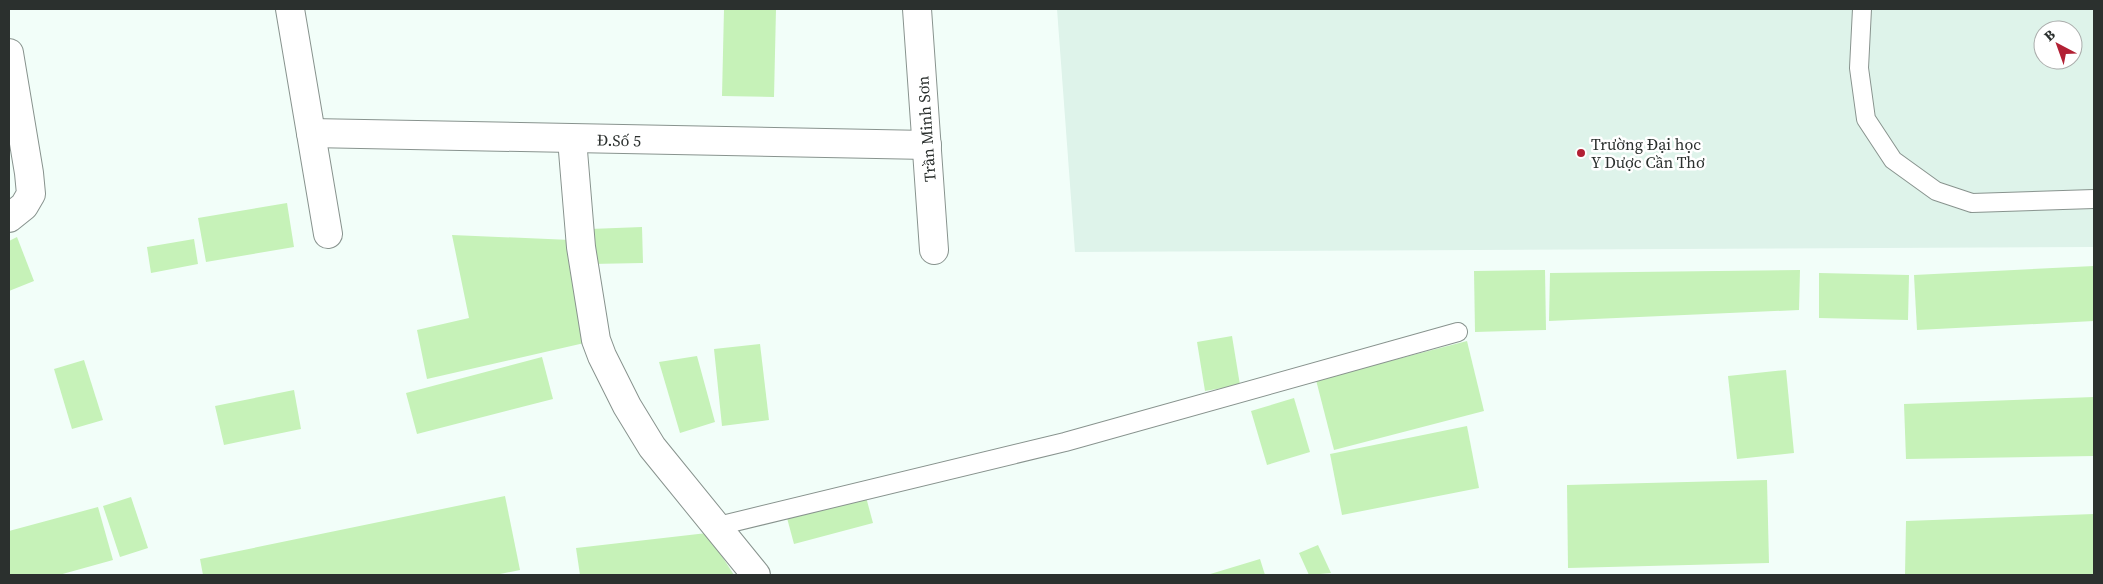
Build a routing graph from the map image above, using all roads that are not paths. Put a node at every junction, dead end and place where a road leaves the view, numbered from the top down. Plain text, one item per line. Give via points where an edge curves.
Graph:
1 (290, 9) edge
2 (917, 9) edge
3 (1862, 9) edge
4 (9, 53) edge
5 (311, 133) junction
6 (572, 139) junction
7 (927, 145) junction
8 (2094, 199) edge
9 (9, 218) edge
10 (328, 234) dead end
11 (934, 250) dead end
12 (1458, 332) dead end
13 (718, 526) junction
14 (756, 575) edge

1 - 5 street
2 - 7 street, Trần Minh Sơn
3 - 8 lane via 1858,68 1866,119 1893,160 1936,191 1972,203
4 - 9 street via 31,194 24,206
5 - 6 street, Đ.Số 5
5 - 10 street
6 - 7 street, Đ.Số 5
6 - 13 street via 581,247 596,340 602,356 652,447
7 - 11 street, Trần Minh Sơn
12 - 13 lane via 1065,442
13 - 14 street

